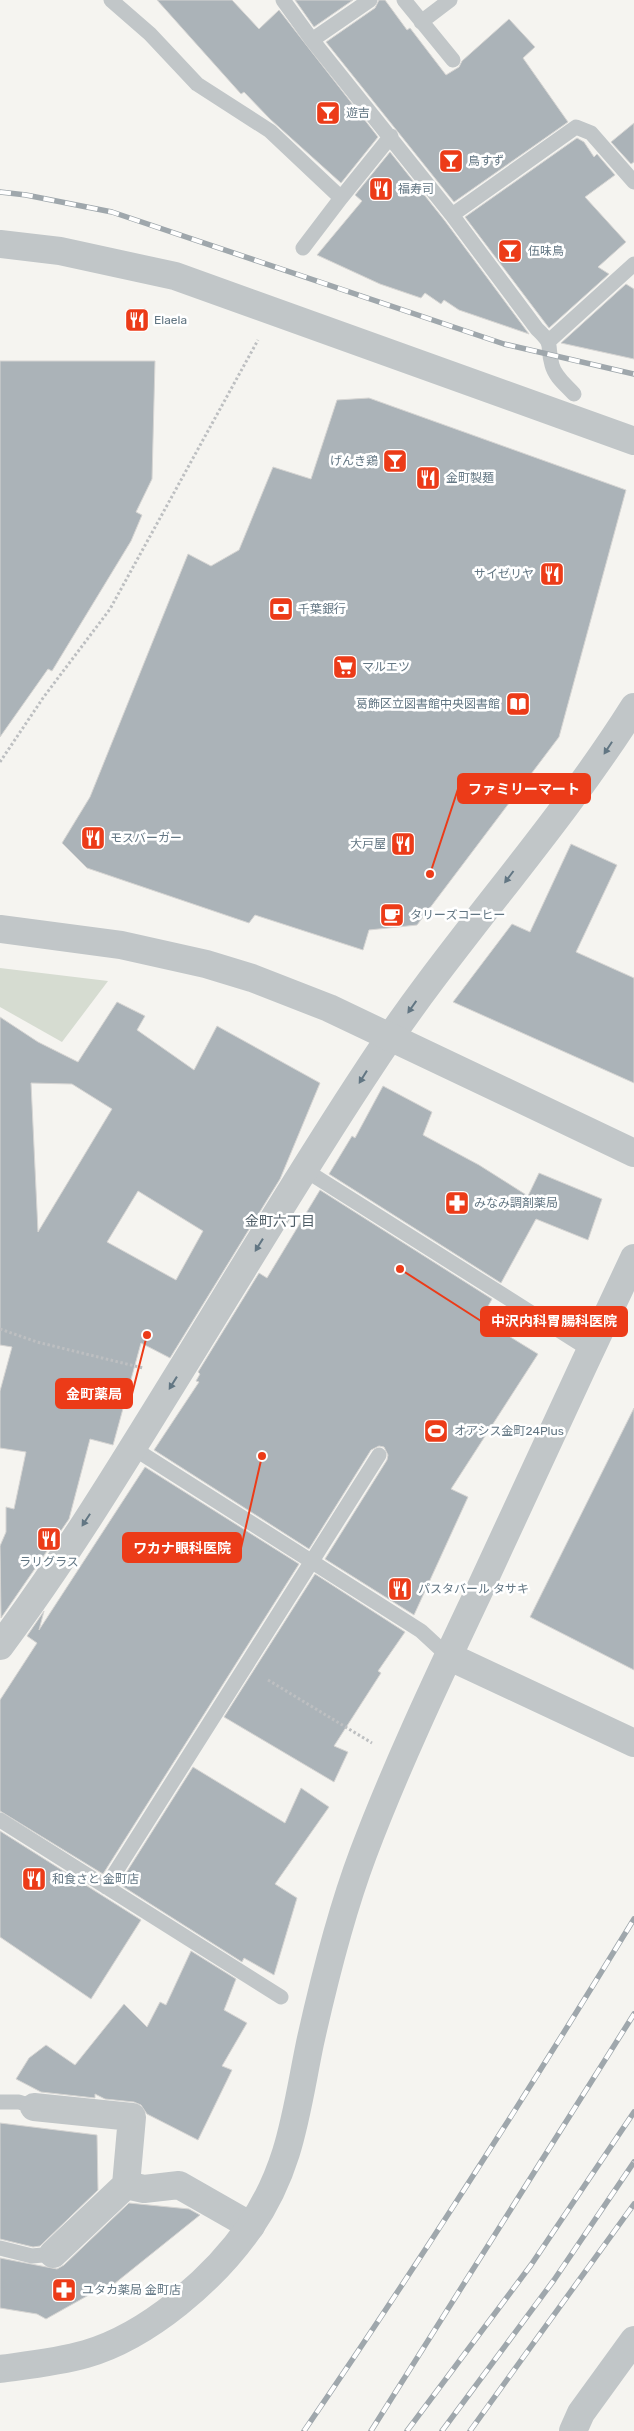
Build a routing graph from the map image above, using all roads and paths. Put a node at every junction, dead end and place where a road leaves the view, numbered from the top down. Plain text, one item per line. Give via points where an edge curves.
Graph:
1 (111, 0) edge
2 (283, 0) edge
3 (370, 0) edge
4 (404, 0) edge
5 (450, 0) edge
6 (422, 22) junction
7 (312, 40) junction
8 (453, 60) dead end
9 (391, 136) junction
10 (634, 182) edge
11 (340, 198) junction
12 (452, 215) junction
13 (0, 244) edge
14 (302, 248) dead end
15 (634, 264) edge
16 (275, 312) junction
17 (549, 341) junction
18 (574, 394) dead end
19 (634, 441) edge
20 (634, 707) edge
21 (0, 762) edge
22 (0, 929) edge
23 (391, 1037) junction
24 (634, 1153) edge
25 (305, 1170) junction
26 (634, 1258) edge
27 (0, 1329) edge
28 (590, 1350) junction
29 (178, 1375) junction
30 (133, 1448) junction
31 (379, 1455) dead end
32 (312, 1562) junction
33 (0, 1646) edge
34 (448, 1656) junction
35 (246, 1666) junction
36 (372, 1743) dead end
37 (634, 1744) edge
38 (0, 1820) edge
39 (106, 1887) junction
40 (281, 1997) dead end
41 (0, 2102) edge
42 (34, 2107) joint
43 (126, 2185) junction
44 (251, 2226) junction
45 (0, 2248) edge
46 (53, 2254) joint
47 (634, 2340) edge
48 (0, 2369) edge
49 (573, 2431) edge

1 - 11 lane via 150,34 197,84 270,132
2 - 7 lane
3 - 7 lane
4 - 6 lane
5 - 6 lane
6 - 8 lane
7 - 9 lane
9 - 11 lane
9 - 12 lane
10 - 12 lane via 591,133 576,127
11 - 14 lane
12 - 17 lane
13 - 16 street via 60,251 175,276
15 - 17 lane
16 - 19 street
16 - 21 path via 110,610 43,698
17 - 18 lane via 552,367
20 -> 23 street via 605,754
22 - 23 street via 121,945 206,964 329,1008
23 - 24 street
23 -> 25 street
25 - 28 lane
25 -> 29 street
26 - 28 street
27 - 29 path via 109,1361
28 - 34 street
29 -> 30 street
30 - 32 lane
30 -> 33 street via 37,1597
31 - 32 lane
32 - 34 lane via 421,1631
32 - 35 lane
34 - 37 street
34 - 44 street via 361,1858 310,2043 295,2127 273,2188
35 - 36 path
35 - 39 lane
38 - 39 lane
39 - 40 lane
41 - 42 lane via 19,2102
42 - 43 street via 132,2117
43 - 44 street via 144,2189 179,2185
43 - 46 street
44 - 48 street via 230,2254 180,2301 125,2338 88,2353
45 - 46 lane via 32,2256
47 - 49 street via 581,2413

